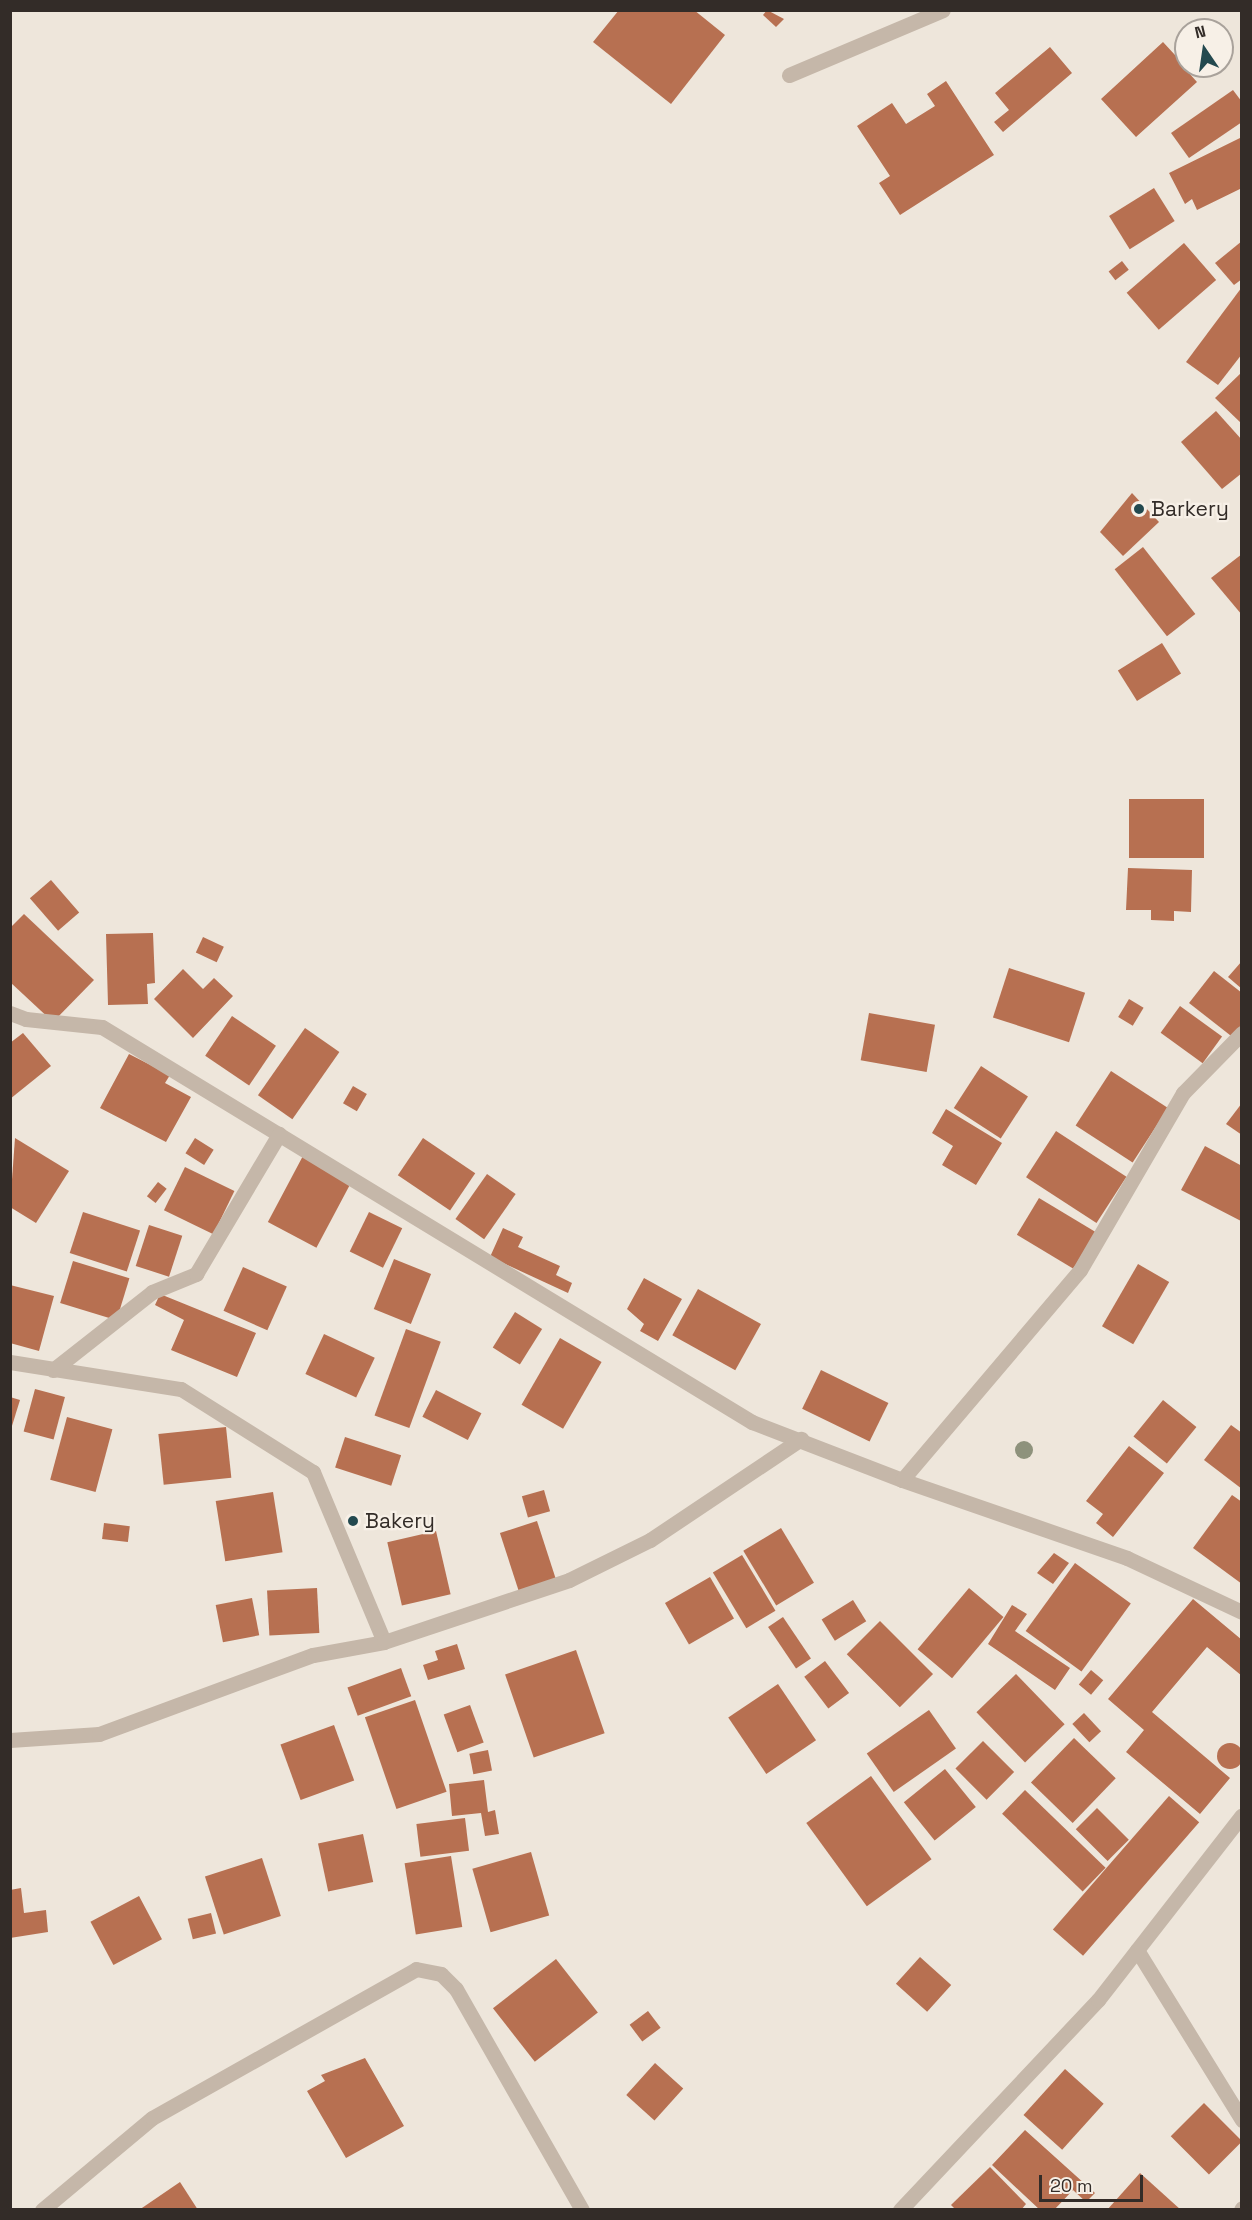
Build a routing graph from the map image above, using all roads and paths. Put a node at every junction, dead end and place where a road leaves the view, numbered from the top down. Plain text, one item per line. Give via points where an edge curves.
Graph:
1 (943, 10) edge
2 (789, 75) dead end
3 (10, 1013) edge
4 (1242, 1033) edge
5 (279, 1134) junction
6 (10, 1362) edge
7 (53, 1370) junction
8 (801, 1439) junction
9 (902, 1480) junction
10 (1242, 1612) edge
11 (384, 1642) junction
12 (10, 1740) edge
13 (1242, 1815) edge
14 (1137, 1950) junction
15 (1242, 2120) edge
16 (42, 2210) edge
17 (582, 2210) edge
18 (900, 2210) edge

1 - 2 street
3 - 5 street via 102,1027
4 - 9 street via 1183,1093 1080,1270
5 - 7 street via 196,1274 152,1292
5 - 8 street via 752,1422
6 - 7 street
7 - 11 street via 181,1389 313,1472
8 - 9 street
8 - 11 street via 650,1540 579,1575
9 - 10 street via 1127,1558
11 - 12 street via 313,1655 99,1734
13 - 14 street
14 - 15 street
14 - 18 street via 1098,2000
16 - 17 street via 152,2118 416,1969 441,1974 456,1989

